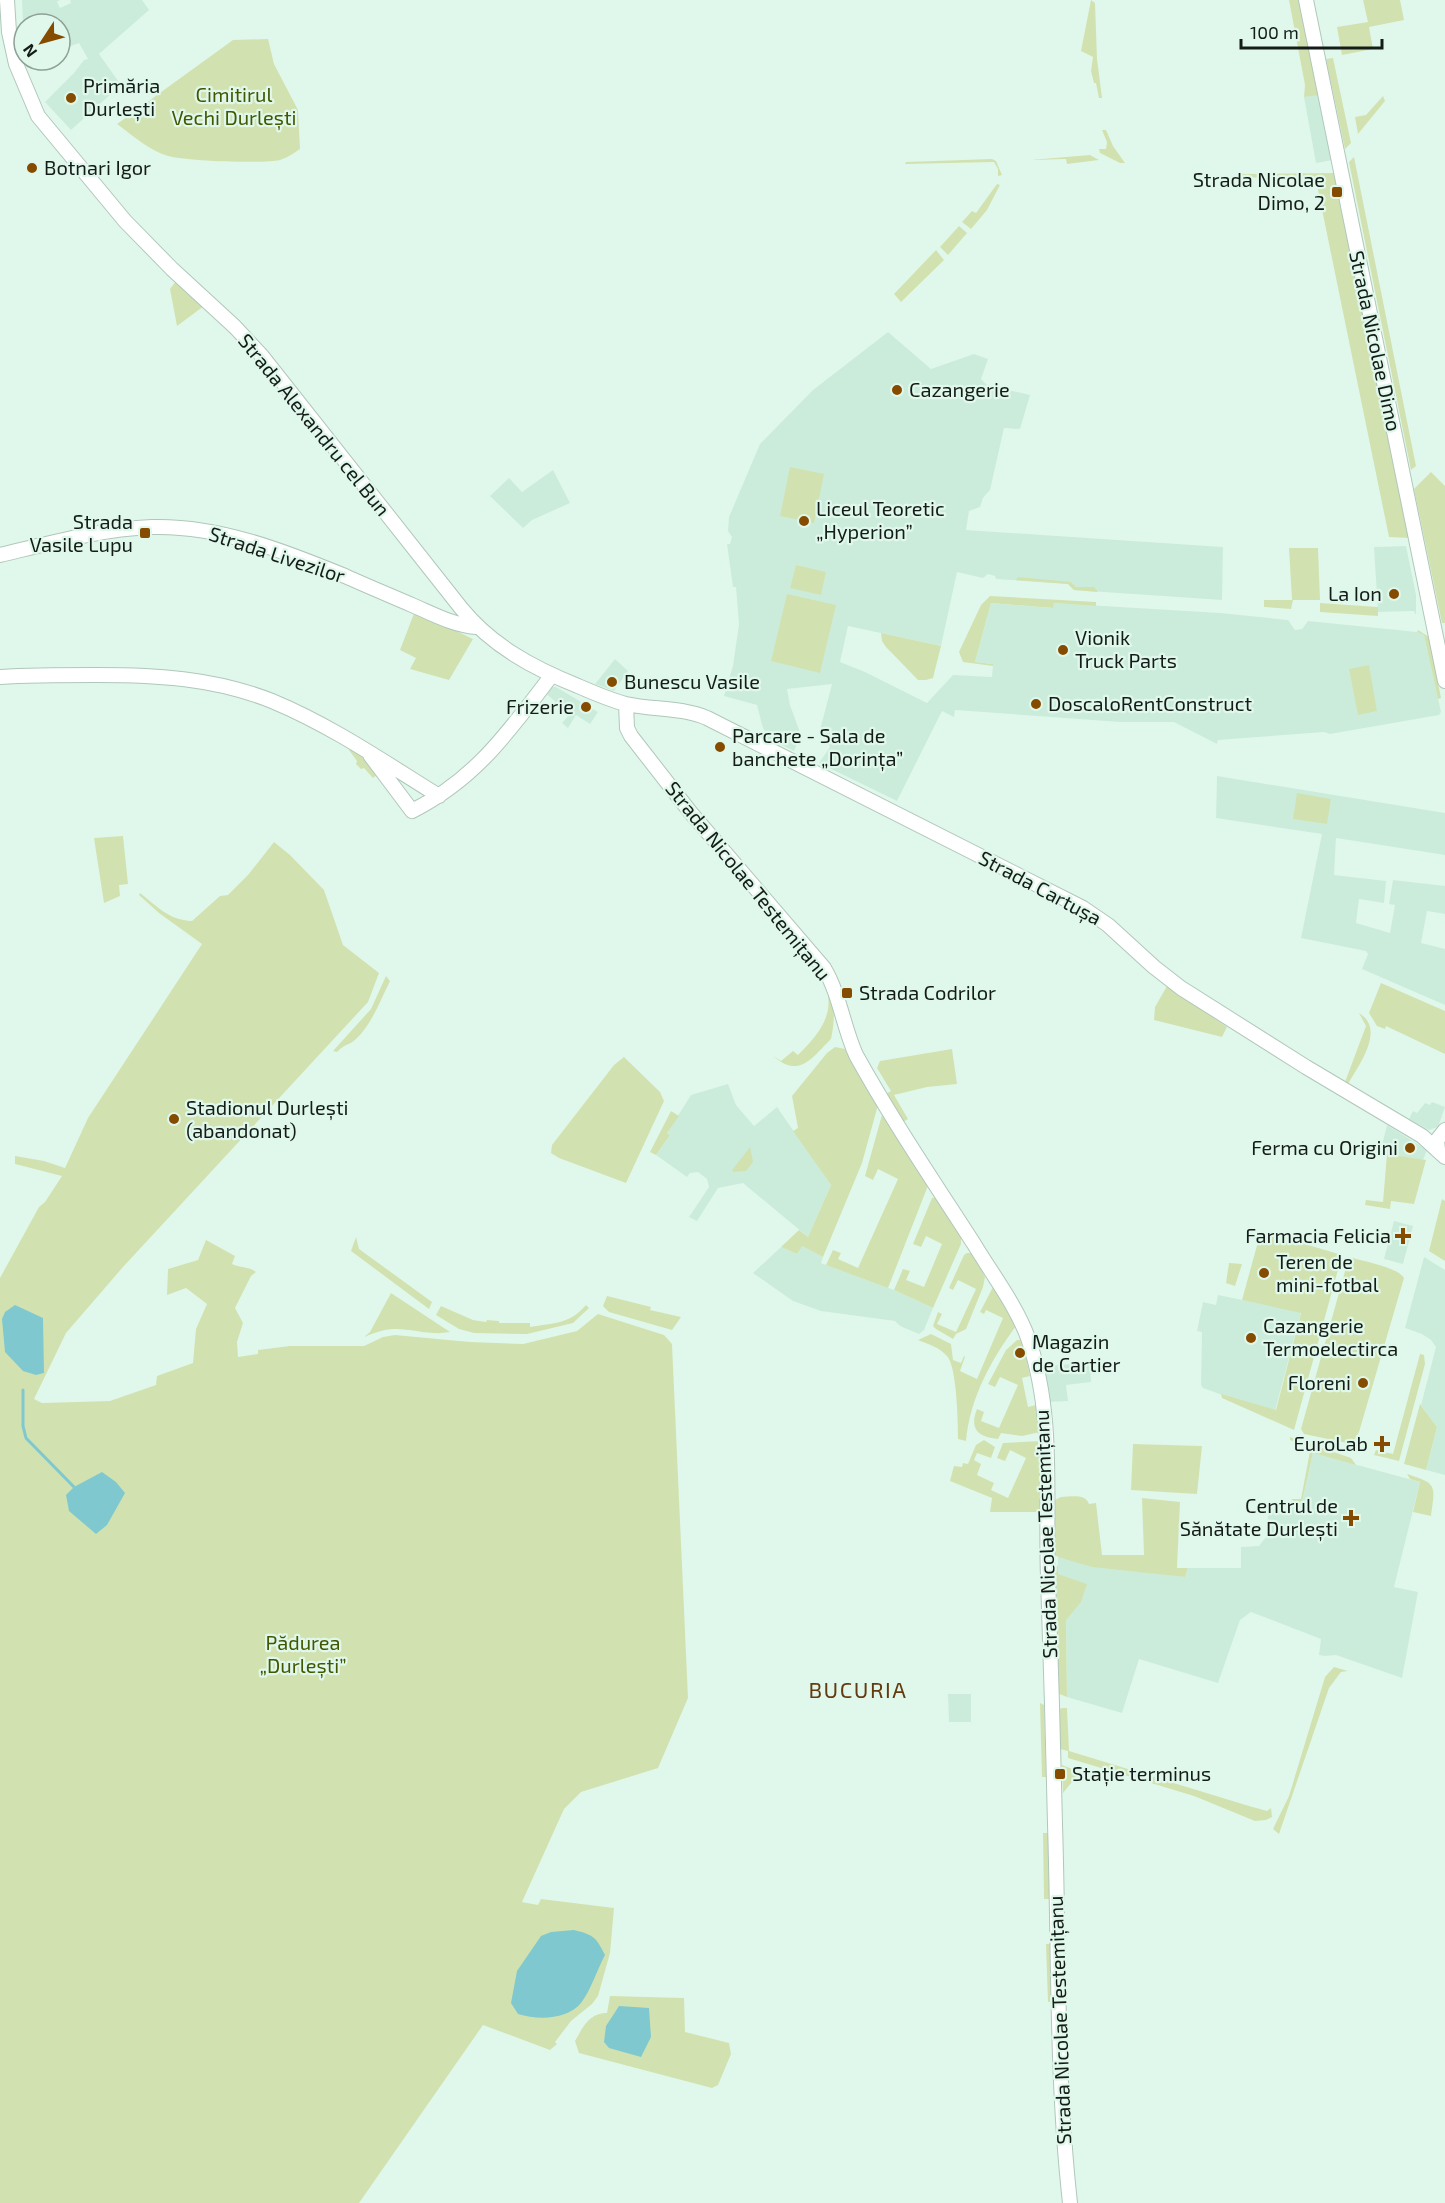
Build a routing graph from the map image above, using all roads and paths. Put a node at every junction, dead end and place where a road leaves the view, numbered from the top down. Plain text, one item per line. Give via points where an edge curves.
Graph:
1 (7, 0) edge
2 (1306, 0) edge
3 (0, 555) edge
4 (476, 627) junction
5 (552, 675) junction
6 (0, 677) edge
7 (1445, 681) edge
8 (626, 704) junction
9 (365, 748) junction
10 (439, 796) junction
11 (1442, 1133) edge
12 (1422, 1136) junction
13 (1442, 1153) edge
14 (1070, 2203) edge

1 - 4 street, Strada Alexandru cel Bun via 16,64 32,105 51,135 144,241 262,356
2 - 7 street, Strada Nicolae Dimo
3 - 4 street, Strada Livezilor via 125,530 196,530 285,554 451,622
4 - 5 street, Strada Alexandru cel Bun via 498,645
5 - 8 street, Strada Alexandru cel Bun
5 - 10 street via 486,758
6 - 9 street via 142,675 191,679 271,701
8 - 12 street, Strada Cartușa via 687,711 707,718 1083,908 1181,988
8 - 14 street, Strada Nicolae Testemițanu via 627,728 634,740 824,968 836,990 856,1055 1019,1317 1028,1338 1047,1437 1046,1544 1059,2043
9 - 10 street
9 - 10 street via 411,811
11 - 12 street
11 - 13 street via 1437,1145
12 - 13 street, Strada Cartușa

